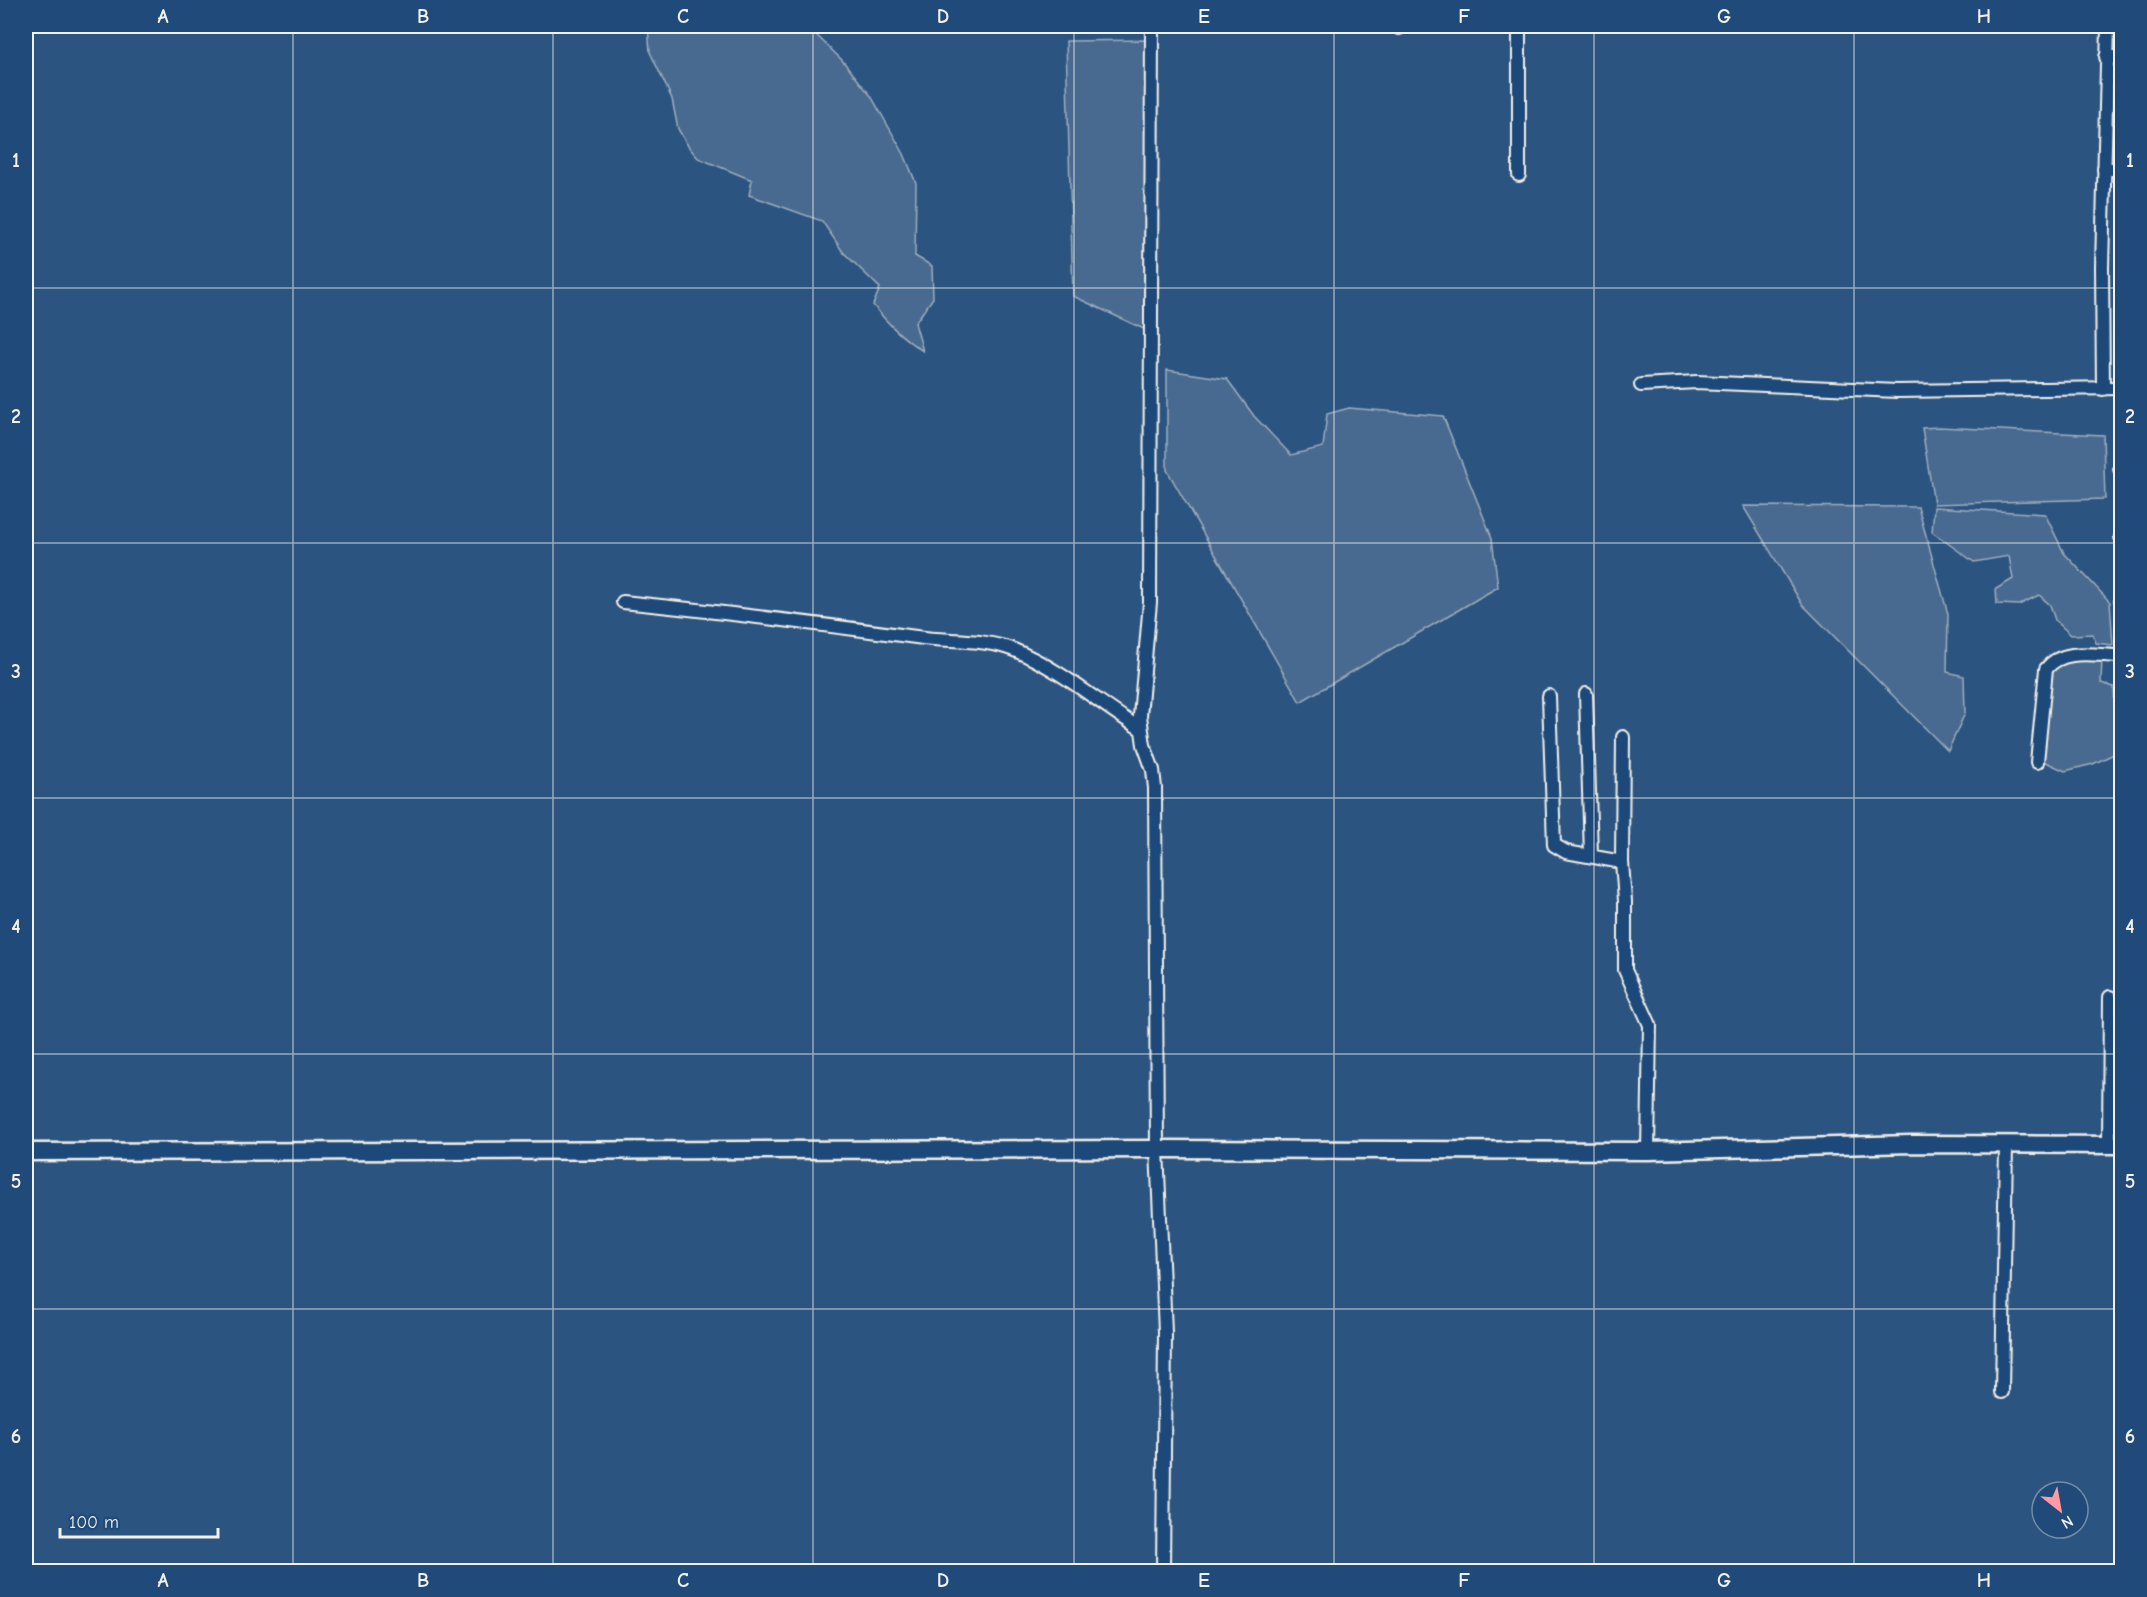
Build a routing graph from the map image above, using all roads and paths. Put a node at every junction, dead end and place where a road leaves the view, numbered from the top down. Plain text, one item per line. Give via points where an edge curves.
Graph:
1 (1152, 26) edge
2 (1519, 26) edge
3 (2108, 26) edge
4 (2106, 57) junction
5 (2121, 57) edge
6 (2104, 169) junction
7 (2121, 169) edge
8 (1520, 175) dead end
9 (1641, 385) dead end
10 (2121, 388) edge
11 (2103, 389) junction
12 (623, 602) dead end
13 (2121, 656) edge
14 (1586, 694) dead end
15 (1549, 696) dead end
16 (1141, 729) junction
17 (1623, 737) dead end
18 (2037, 762) dead end
19 (1591, 855) junction
20 (1622, 862) junction
21 (2109, 997) dead end
22 (2006, 1145) junction
23 (2115, 1145) edge
24 (1157, 1149) junction
25 (1648, 1151) junction
26 (26, 1152) edge
27 (2002, 1392) dead end
28 (1163, 1572) edge

1 - 16 street via 1150,602
2 - 8 street
3 - 4 street
4 - 5 street
4 - 6 street
6 - 7 street
6 - 11 street
9 - 11 street via 1697,382 1897,391
10 - 11 street
12 - 16 street via 994,644 1023,654 1070,679
13 - 18 street via 2061,657 2052,661 2046,669
14 - 19 street
15 - 19 street via 1554,845 1566,852
16 - 24 street via 1155,788
17 - 20 street
19 - 20 street
20 - 25 street via 1625,970 1650,1025
21 - 23 street
22 - 23 street
22 - 25 street via 1812,1145
22 - 27 street
24 - 25 street
24 - 26 street
24 - 28 street via 1165,1332

